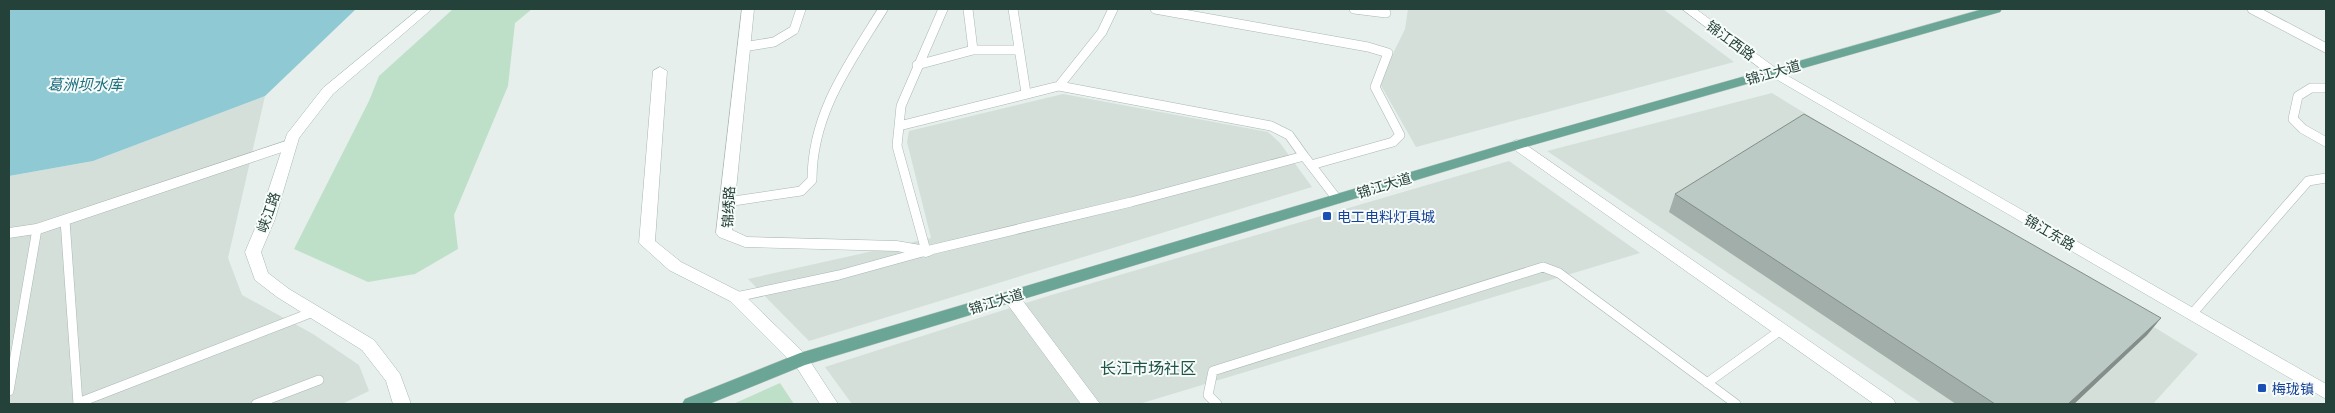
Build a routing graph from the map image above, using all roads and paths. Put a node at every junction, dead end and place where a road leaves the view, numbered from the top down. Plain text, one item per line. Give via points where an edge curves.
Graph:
1 (426, 9) edge
2 (748, 9) edge
3 (800, 9) edge
4 (883, 9) edge
5 (943, 9) edge
6 (968, 9) edge
7 (1013, 9) edge
8 (1113, 9) edge
9 (1155, 9) edge
10 (1354, 9) edge
11 (1688, 9) edge
12 (2252, 9) edge
13 (1989, 10) edge
14 (1386, 13) dead end
15 (743, 47) junction
16 (2326, 48) edge
17 (973, 50) junction
18 (1019, 50) junction
19 (917, 65) junction
20 (660, 71) dead end
21 (1774, 72) junction
22 (1059, 86) junction
23 (2326, 88) edge
24 (1026, 93) junction
25 (899, 126) junction
26 (2326, 142) edge
27 (1517, 145) junction
28 (289, 146) junction
29 (1304, 156) junction
30 (1311, 165) junction
31 (2326, 178) edge
32 (1337, 199) junction
33 (727, 202) junction
34 (65, 220) junction
35 (37, 229) junction
36 (9, 234) edge
37 (926, 251) junction
38 (736, 297) junction
39 (1011, 297) junction
40 (313, 312) junction
41 (2192, 314) junction
42 (1781, 330) junction
43 (800, 360) junction
44 (319, 380) dead end
45 (1707, 383) junction
46 (9, 391) edge
47 (2326, 392) edge
48 (78, 403) edge
49 (256, 404) edge
50 (402, 404) edge
51 (692, 404) edge
52 (829, 404) edge
53 (1090, 404) edge
54 (1217, 404) edge
55 (1736, 404) edge
56 (1887, 404) edge

1 - 28 street, 峡江路 via 328,91 292,137
2 - 15 street, 锦绣路
3 - 15 lane via 794,30 774,42
4 - 33 lane via 818,124 810,166 812,180 800,191
5 - 19 lane
6 - 17 lane
7 - 18 lane
8 - 22 lane via 1102,32
9 - 30 lane via 1388,53 1375,87 1400,135 1392,142
10 - 14 lane
11 - 21 street, 锦江西路
12 - 16 lane
13 - 21 main road, 锦江大道
15 - 33 street, 锦绣路
17 - 18 lane
17 - 19 lane
18 - 24 lane
19 - 25 lane via 901,106
20 - 38 street via 648,243 675,266
21 - 27 main road, 锦江大道
21 - 41 street, 锦江东路
22 - 24 lane
22 - 29 lane via 1271,126 1289,135
23 - 26 lane via 2311,88 2298,96 2293,119
24 - 25 lane
25 - 37 lane via 897,146
27 - 32 main road, 锦江大道
27 - 42 street
28 - 34 street
28 - 40 street, 峡江路 via 267,219 253,252 261,276
29 - 30 lane
29 - 37 lane
30 - 32 lane
31 - 41 lane via 2308,181
32 - 39 main road, 锦江大道
33 - 37 street, 锦绣路 via 724,233 745,242 897,246
34 - 35 street
34 - 48 lane
35 - 36 street
35 - 46 lane
37 - 38 lane via 839,275
38 - 43 street
39 - 43 main road, 锦江大道
39 - 53 street
40 - 48 lane
40 - 50 street, 峡江路 via 368,345 394,379
41 - 47 street, 锦江东路
42 - 45 lane
42 - 56 street
43 - 51 main road, 锦江大道
43 - 52 street
44 - 49 lane
45 - 54 lane via 1559,273 1543,267 1213,371 1208,395
45 - 55 lane

